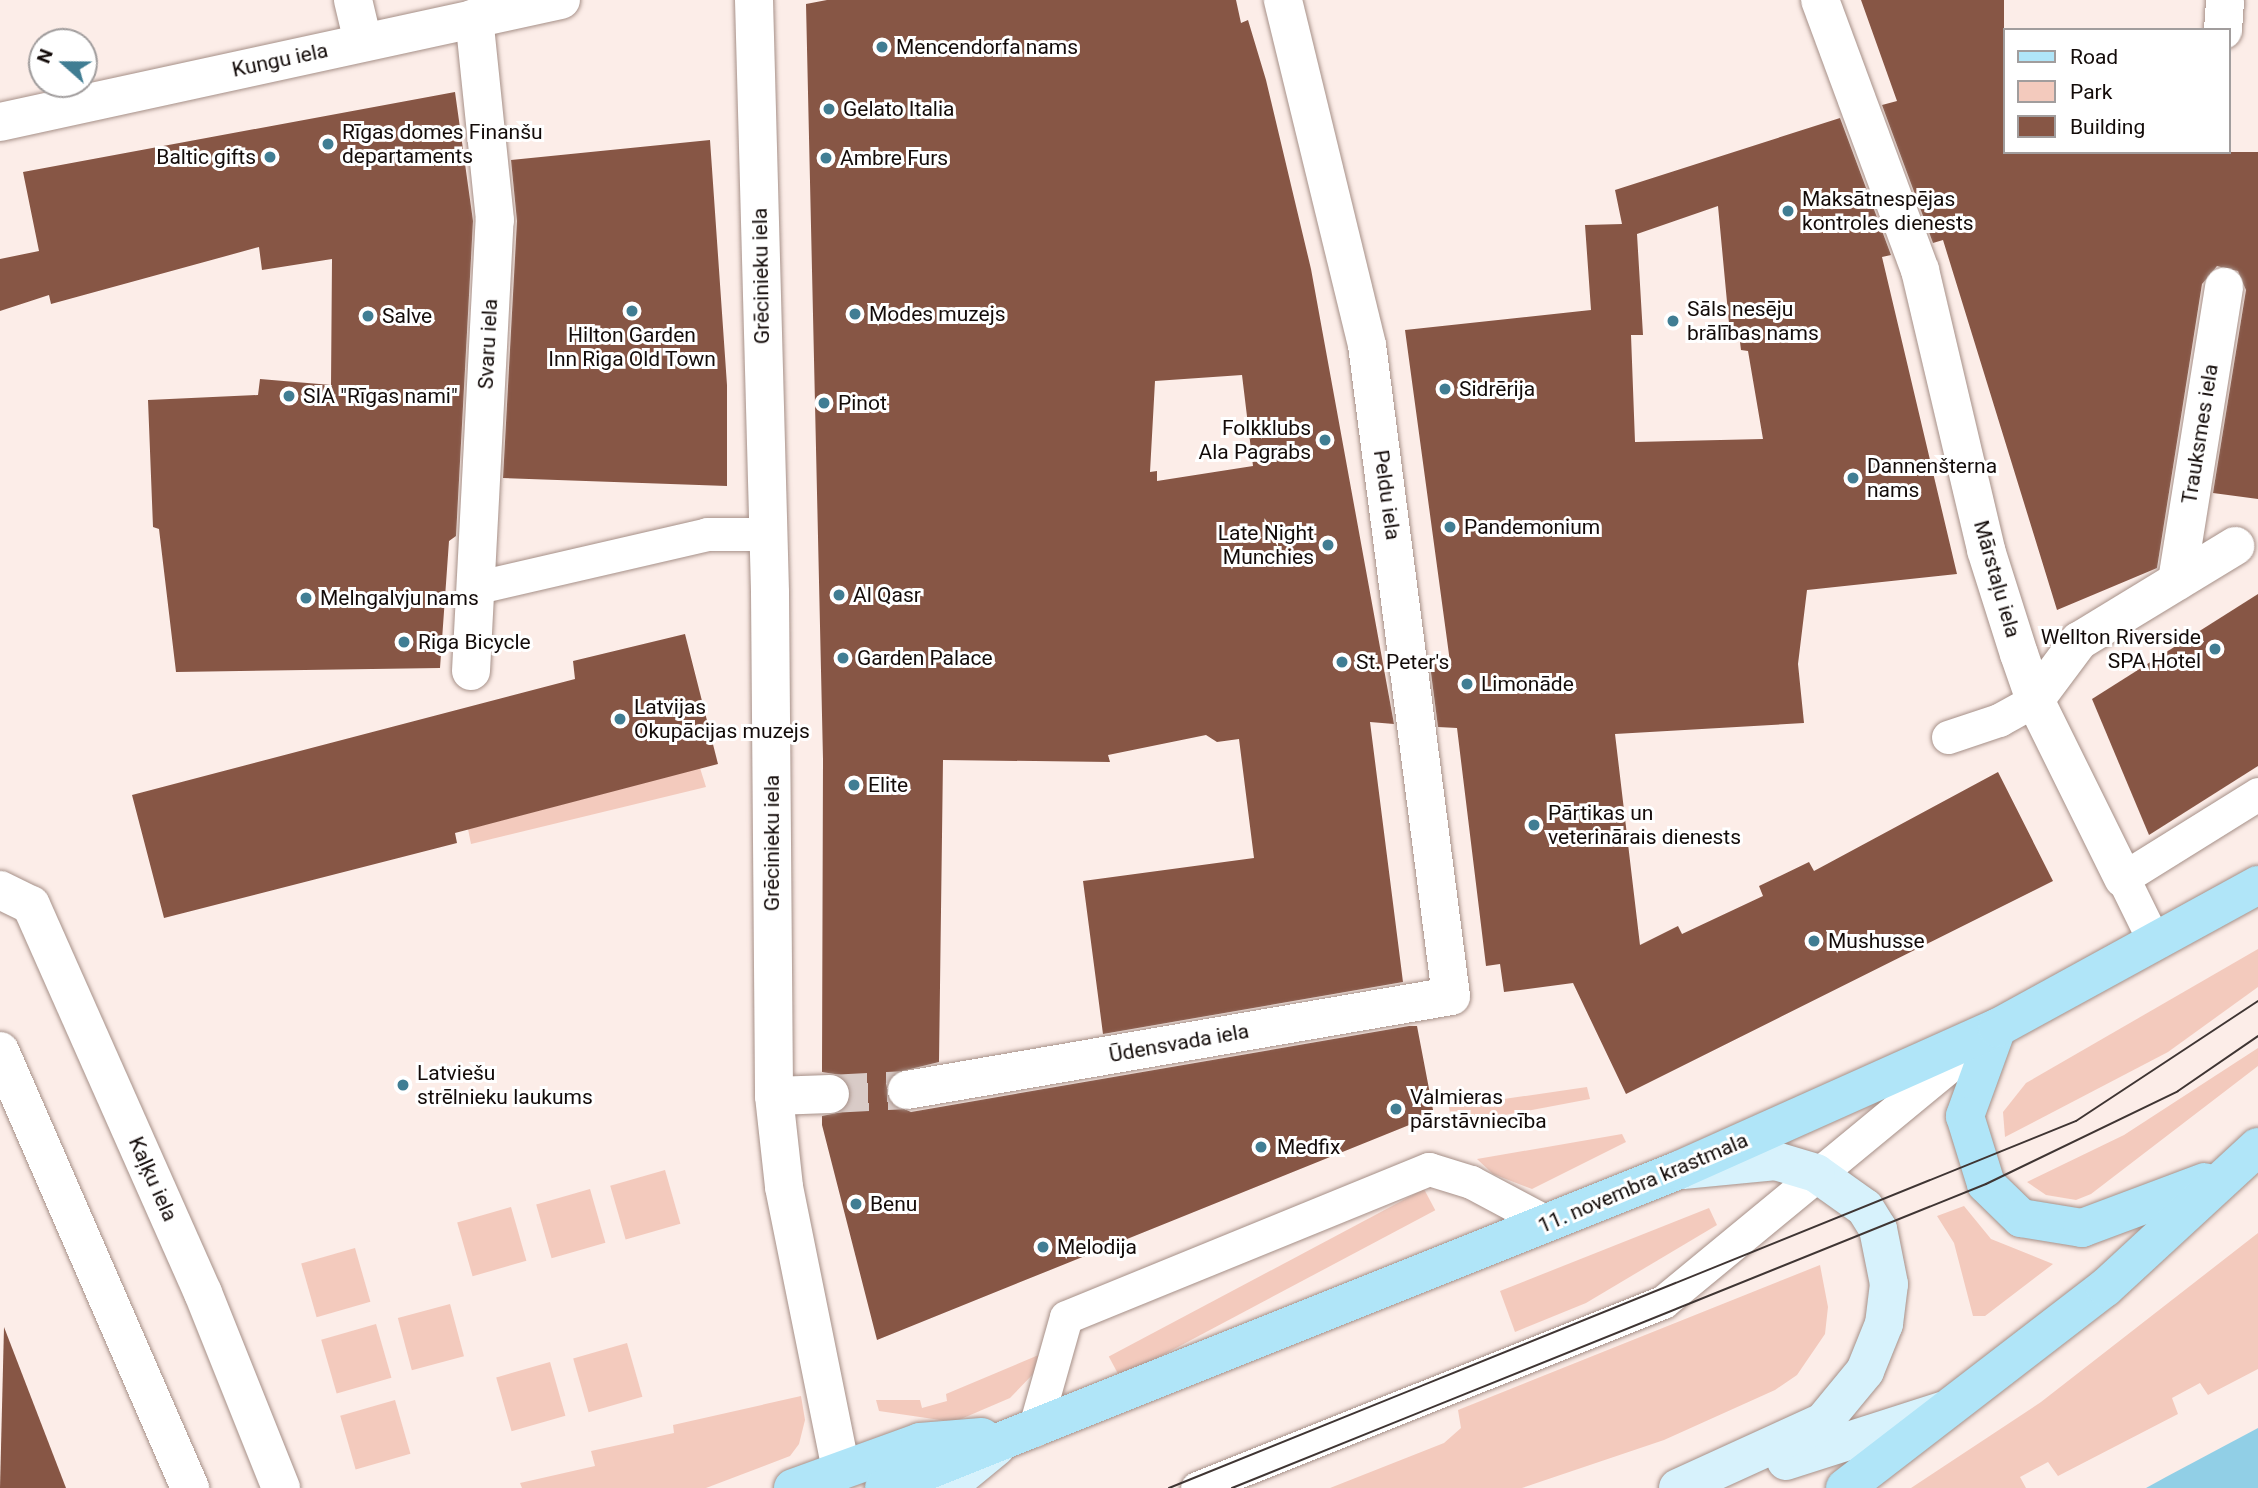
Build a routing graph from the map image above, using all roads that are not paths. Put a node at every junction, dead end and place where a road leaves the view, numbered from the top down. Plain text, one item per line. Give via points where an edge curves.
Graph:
1 (354, 0) edge
2 (561, 0) edge
3 (754, 0) edge
4 (1283, 0) edge
5 (1821, 0) edge
6 (2225, 0) edge
7 (474, 18) junction
8 (2223, 28) edge
9 (363, 42) junction
10 (0, 122) edge
11 (2224, 287) dead end
12 (767, 534) junction
13 (2235, 546) dead end
14 (2177, 581) junction
15 (474, 588) junction
16 (471, 671) dead end
17 (2035, 700) junction
18 (1948, 737) dead end
19 (2258, 794) edge
20 (2123, 878) junction
21 (2258, 885) edge
22 (0, 890) edge
23 (2154, 941) junction
24 (1451, 996) joint
25 (1997, 1028) junction
26 (0, 1051) edge
27 (906, 1090) tunnel mouth
28 (830, 1094) tunnel mouth
29 (774, 1096) junction
30 (2258, 1147) edge
31 (1679, 1170) junction
32 (1816, 1173) junction
33 (2220, 1177) junction
34 (1548, 1223) junction
35 (1951, 1408) junction
36 (1021, 1434) junction
37 (841, 1469) junction
38 (190, 1488) edge
39 (281, 1488) edge
40 (793, 1488) edge
41 (884, 1488) edge
42 (946, 1488) edge
43 (1197, 1488) edge
44 (1678, 1488) edge
45 (1701, 1488) edge
46 (1845, 1488) edge

1 - 9 street
2 - 7 street, Kungu iela
3 - 12 street, Grēcinieku iela
4 - 24 street, Peldu iela via 1367,345
5 - 17 street, Mārstaļu iela via 1920,270 1986,550
6 - 8 street
7 - 9 street, Kungu iela
7 - 15 street, Svaru iela via 495,220
9 - 10 street, Kungu iela
11 - 14 street, Trauksmes iela
12 - 15 lane via 707,534
12 - 29 street, Grēcinieku iela
13 - 14 street
14 - 17 street via 2079,641
15 - 16 street, Svaru iela
17 - 18 lane
17 - 20 street, Mārstaļu iela
19 - 20 lane
20 - 23 lane, Mārstaļu iela
21 - 23 main road, 11. novembra krastmala
22 - 39 street, Kaļķu iela via 32,905 203,1293
23 - 25 main road, 11. novembra krastmala
24 - 27 street, Ūdensvada iela
25 - 31 main road, 11. novembra krastmala
25 - 32 lane
25 - 33 main road via 1965,1115 1986,1184 2021,1218 2082,1228
26 - 38 street
28 - 29 street
29 - 37 street, Grēcinieku iela via 784,1187
30 - 33 main road
31 - 32 main road via 1776,1161
31 - 34 main road, 11. novembra krastmala
32 - 43 lane via 1663,1302
32 - 44 main road via 1866,1208 1878,1230 1889,1284 1884,1324 1865,1371 1823,1422
33 - 35 main road via 2105,1288
34 - 36 main road, 11. novembra krastmala
34 - 36 lane via 1471,1182 1429,1169 1066,1317
35 - 45 main road
35 - 46 main road
36 - 37 main road, 11. novembra krastmala via 920,1442
36 - 41 main road, 11. novembra krastmala
36 - 42 main road, 11. novembra krastmala
37 - 40 main road, 11. novembra krastmala

